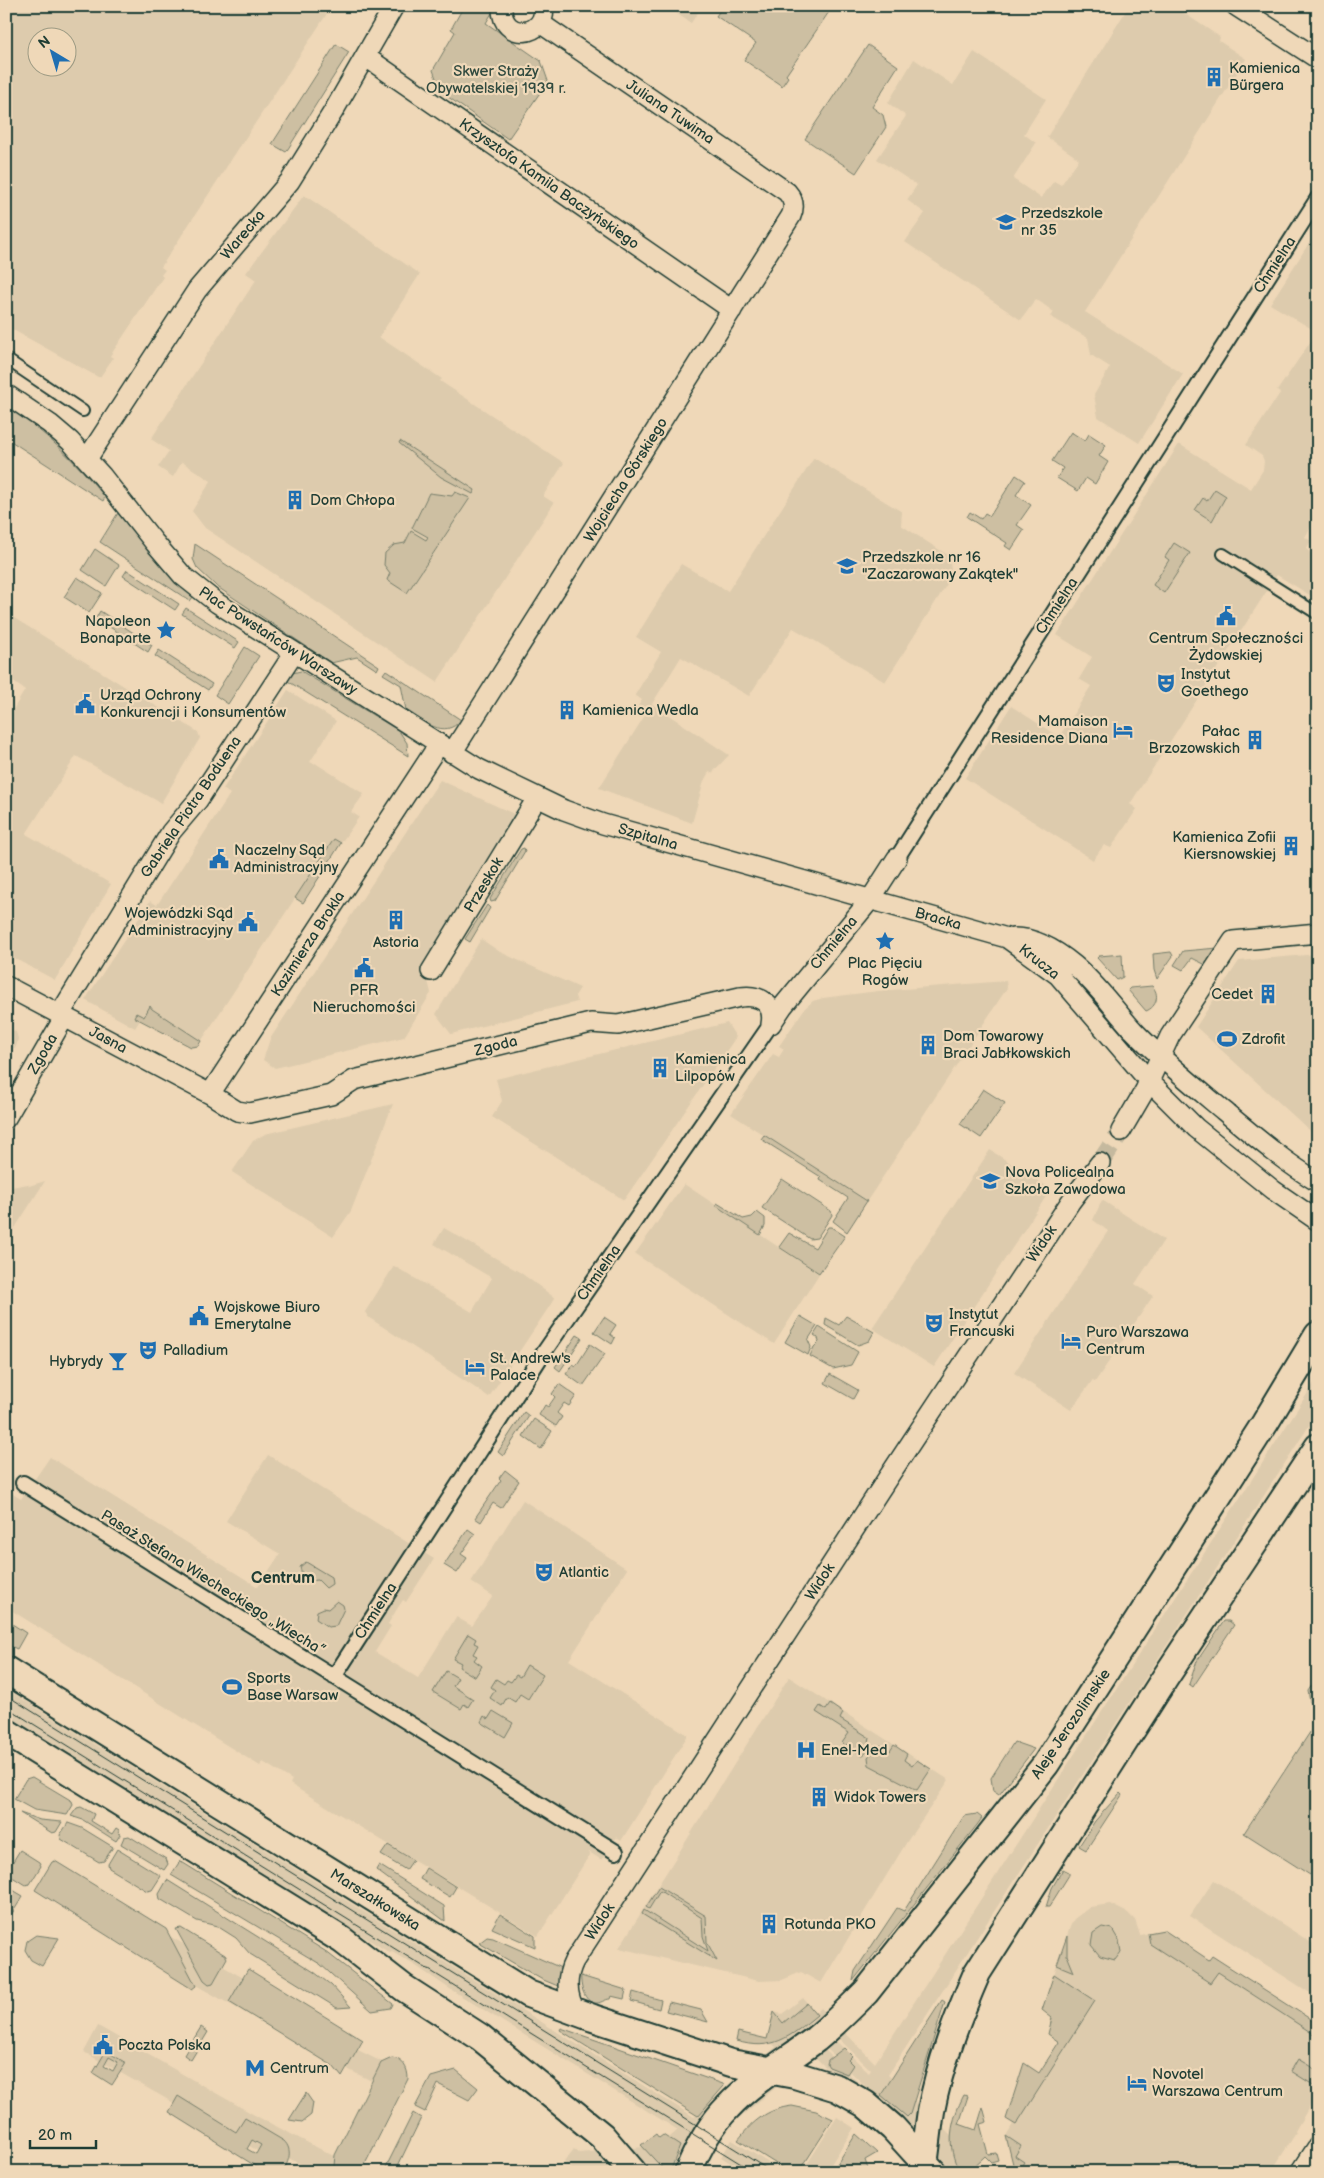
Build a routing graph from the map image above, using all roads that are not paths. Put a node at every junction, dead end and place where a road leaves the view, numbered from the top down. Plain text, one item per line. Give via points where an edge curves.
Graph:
1 (394, 6) edge
2 (502, 6) edge
3 (1236, 6) edge
4 (542, 15) edge
5 (366, 57) junction
6 (1318, 59) edge
7 (1318, 198) edge
8 (794, 205) joint
9 (732, 310) junction
10 (6, 359) edge
11 (6, 394) edge
12 (83, 411) dead end
13 (87, 459) junction
14 (1223, 554) dead end
15 (1318, 614) edge
16 (294, 654) junction
17 (445, 748) junction
18 (537, 798) junction
19 (897, 858) joint
20 (870, 900) junction
21 (1318, 933) edge
22 (1007, 938) junction
23 (432, 971) dead end
24 (6, 986) edge
25 (63, 1015) junction
26 (771, 1024) junction
27 (1160, 1055) junction
28 (1150, 1081) junction
29 (210, 1094) junction
30 (6, 1118) edge
31 (1121, 1131) tunnel mouth
32 (1100, 1163) tunnel mouth
33 (1318, 1182) edge
34 (1318, 1220) edge
35 (1318, 1335) edge
36 (1318, 1447) edge
37 (24, 1483) dead end
38 (6, 1670) edge
39 (334, 1677) junction
40 (6, 1732) edge
41 (616, 1852) dead end
42 (575, 2012) junction
43 (771, 2072) junction
44 (1318, 2146) edge
45 (927, 2168) edge
46 (633, 2172) edge
47 (688, 2172) edge
48 (1301, 2172) edge

1 - 5 street, Warecka
2 - 4 street, Juliana Tuwima via 504,20 514,30 528,31
3 - 6 street
4 - 8 street, Juliana Tuwima via 787,192
5 - 9 street, Krzysztofa Kamila Baczyńskiego
5 - 13 street, Warecka via 290,180 188,302
7 - 19 street, Chmielna
8 - 9 street, Wojciecha Górskiego via 791,216
9 - 17 street, Wojciecha Górskiego
10 - 12 lane
11 - 13 street, Plac Powstańców Warszawy via 50,424
13 - 16 street, Plac Powstańców Warszawy via 183,576 217,603
14 - 15 lane
16 - 17 street, Plac Powstańców Warszawy
16 - 25 street, Gabriela Piotra Boduena via 198,800 171,832
17 - 18 street, Szpitalna
17 - 29 street, Kazimierza Brokla
18 - 20 street, Szpitalna via 621,830
18 - 23 street, Przeskok
19 - 20 street, Chmielna
20 - 22 street, Bracka
20 - 26 street, Chmielna
21 - 27 street via 1233,941
22 - 27 street, Krucza via 1033,940 1058,953 1088,978 1133,1030
22 - 28 street, Krucza via 1058,975
24 - 25 street, Jasna
25 - 29 street, Jasna
25 - 30 street, Zgoda
26 - 29 street, Zgoda via 771,1008 749,996 618,1025 591,1023 354,1080 331,1095 256,1112 237,1111
26 - 39 street, Chmielna via 540,1358
27 - 28 street
27 - 33 street, Krucza via 1272,1150
28 - 31 street
28 - 34 street, Krucza via 1196,1128 1273,1190
32 - 42 street, Widok via 1071,1201 886,1479 574,1962 567,1989
35 - 43 main road, Aleje Jerozolimskie via 1046,1764 866,1992 834,2023
36 - 45 main road via 1165,1678 977,1973 959,2013 931,2110
37 - 39 street, Pasaż Stefana Wiecheckiego „Wiecha”
38 - 42 main road, Marszałkowska via 496,1975 528,1994
39 - 41 street, Pasaż Stefana Wiecheckiego „Wiecha”
40 - 46 main road via 342,1940 404,1988 491,2046 602,2136
42 - 43 main road, Marszałkowska via 731,2063
43 - 45 main road, Marszałkowska via 818,2081 857,2099 893,2128
43 - 47 main road, Aleje Jerozolimskie via 728,2107 708,2132
44 - 48 street

